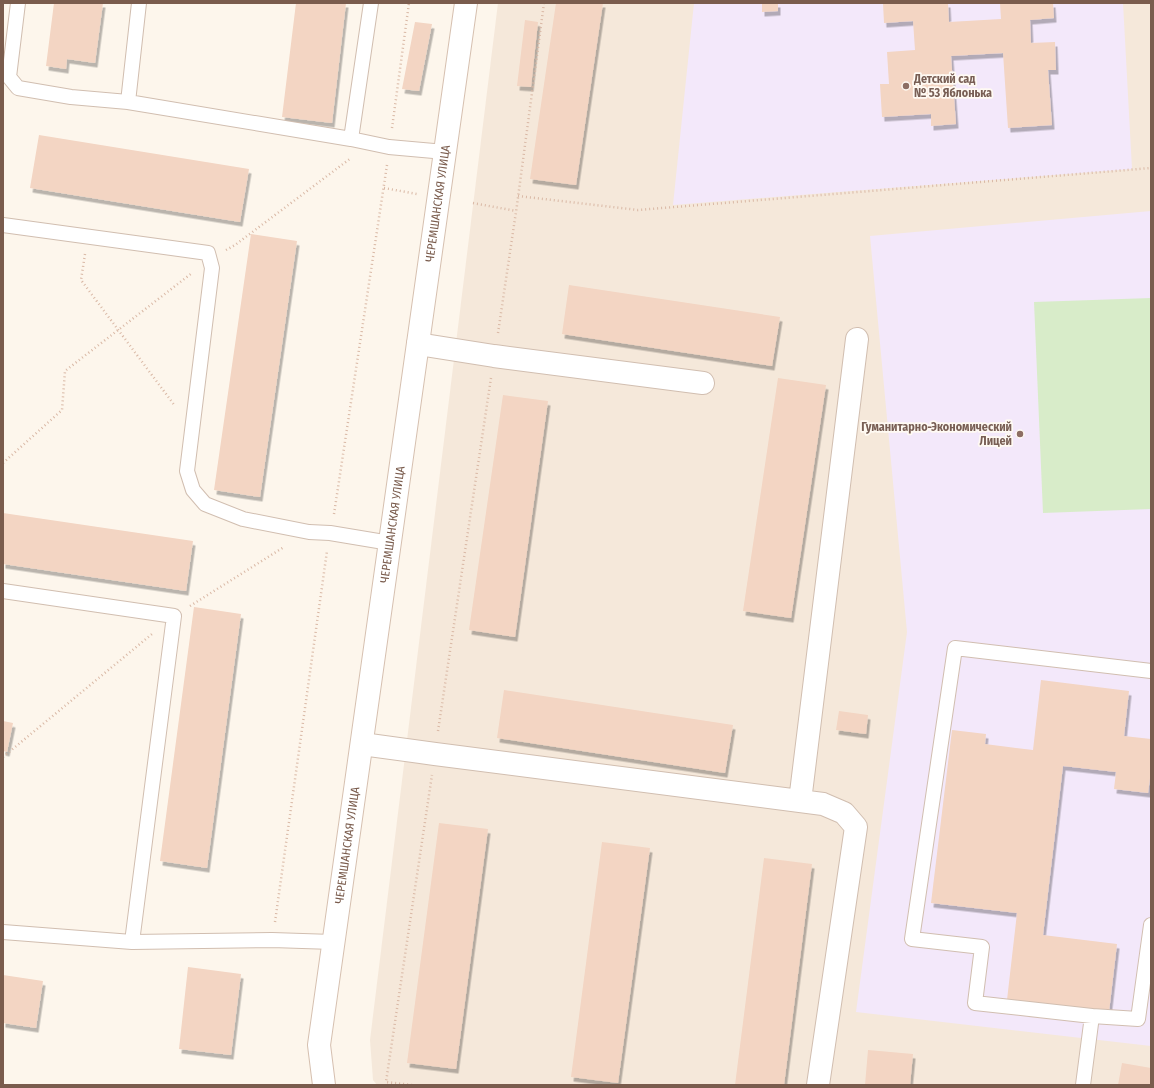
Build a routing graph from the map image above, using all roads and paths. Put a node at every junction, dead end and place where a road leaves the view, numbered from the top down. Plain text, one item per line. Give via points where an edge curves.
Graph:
1 (18, 3) edge
2 (139, 3) edge
3 (371, 3) edge
4 (409, 3) edge
5 (466, 3) edge
6 (544, 3) edge
7 (128, 102) junction
8 (351, 139) junction
9 (371, 143) junction
10 (389, 148) junction
11 (445, 152) junction
12 (1151, 168) edge
13 (384, 188) junction
14 (418, 194) dead end
15 (518, 196) junction
16 (473, 203) dead end
17 (516, 211) junction
18 (3, 225) edge
19 (88, 236) junction
20 (210, 260) junction
21 (118, 330) junction
22 (857, 339) dead end
23 (418, 344) junction
24 (494, 356) junction
25 (703, 383) dead end
26 (192, 428) junction
27 (3, 463) edge
28 (330, 533) junction
29 (390, 543) junction
30 (3, 591) edge
31 (1151, 671) edge
32 (362, 744) junction
33 (435, 754) junction
34 (800, 801) junction
35 (1151, 925) edge
36 (3, 932) edge
37 (272, 940) junction
38 (132, 942) junction
39 (333, 942) junction
40 (1092, 1016) junction
41 (324, 1085) edge
42 (412, 1085) edge
43 (818, 1085) edge
44 (1083, 1085) edge

1 - 7 lane via 8,77 18,88 71,97
2 - 7 lane
3 - 8 lane
4 - 10 path
5 - 11 street, ЧЕРЕМШАНСКАЯ УЛИЦА
6 - 15 path
7 - 8 lane
8 - 9 lane
9 - 10 lane
9 - 20 path via 235,245
10 - 11 lane
10 - 13 path
11 - 23 street, ЧЕРЕМШАНСКАЯ УЛИЦА
12 - 15 path via 638,210
13 - 14 path
13 - 28 path
15 - 17 path
16 - 17 path
17 - 24 path
18 - 19 lane
19 - 20 lane via 208,253
19 - 21 path via 81,280
20 - 21 path
20 - 26 lane via 212,268
21 - 26 path
21 - 27 path via 64,371 62,410
22 - 34 street
23 - 24 street
23 - 29 street, ЧЕРЕМШАНСКАЯ УЛИЦА
24 - 25 street
24 - 33 path
26 - 28 lane via 187,471 193,490 205,504 243,519 309,532
28 - 29 lane
28 - 37 path
29 - 32 street, ЧЕРЕМШАНСКАЯ УЛИЦА
30 - 38 lane via 174,616
31 - 40 lane via 955,648 912,939 982,947 975,1003
32 - 33 street
32 - 39 street, ЧЕРЕМШАНСКАЯ УЛИЦА
33 - 34 street
33 - 42 path via 386,1082
34 - 43 street via 824,804 844,813 856,827
35 - 40 lane via 1138,1020
36 - 38 lane
37 - 38 lane
37 - 39 lane
39 - 41 street, ЧЕРЕМШАНСКАЯ УЛИЦА via 319,1045
40 - 44 lane

